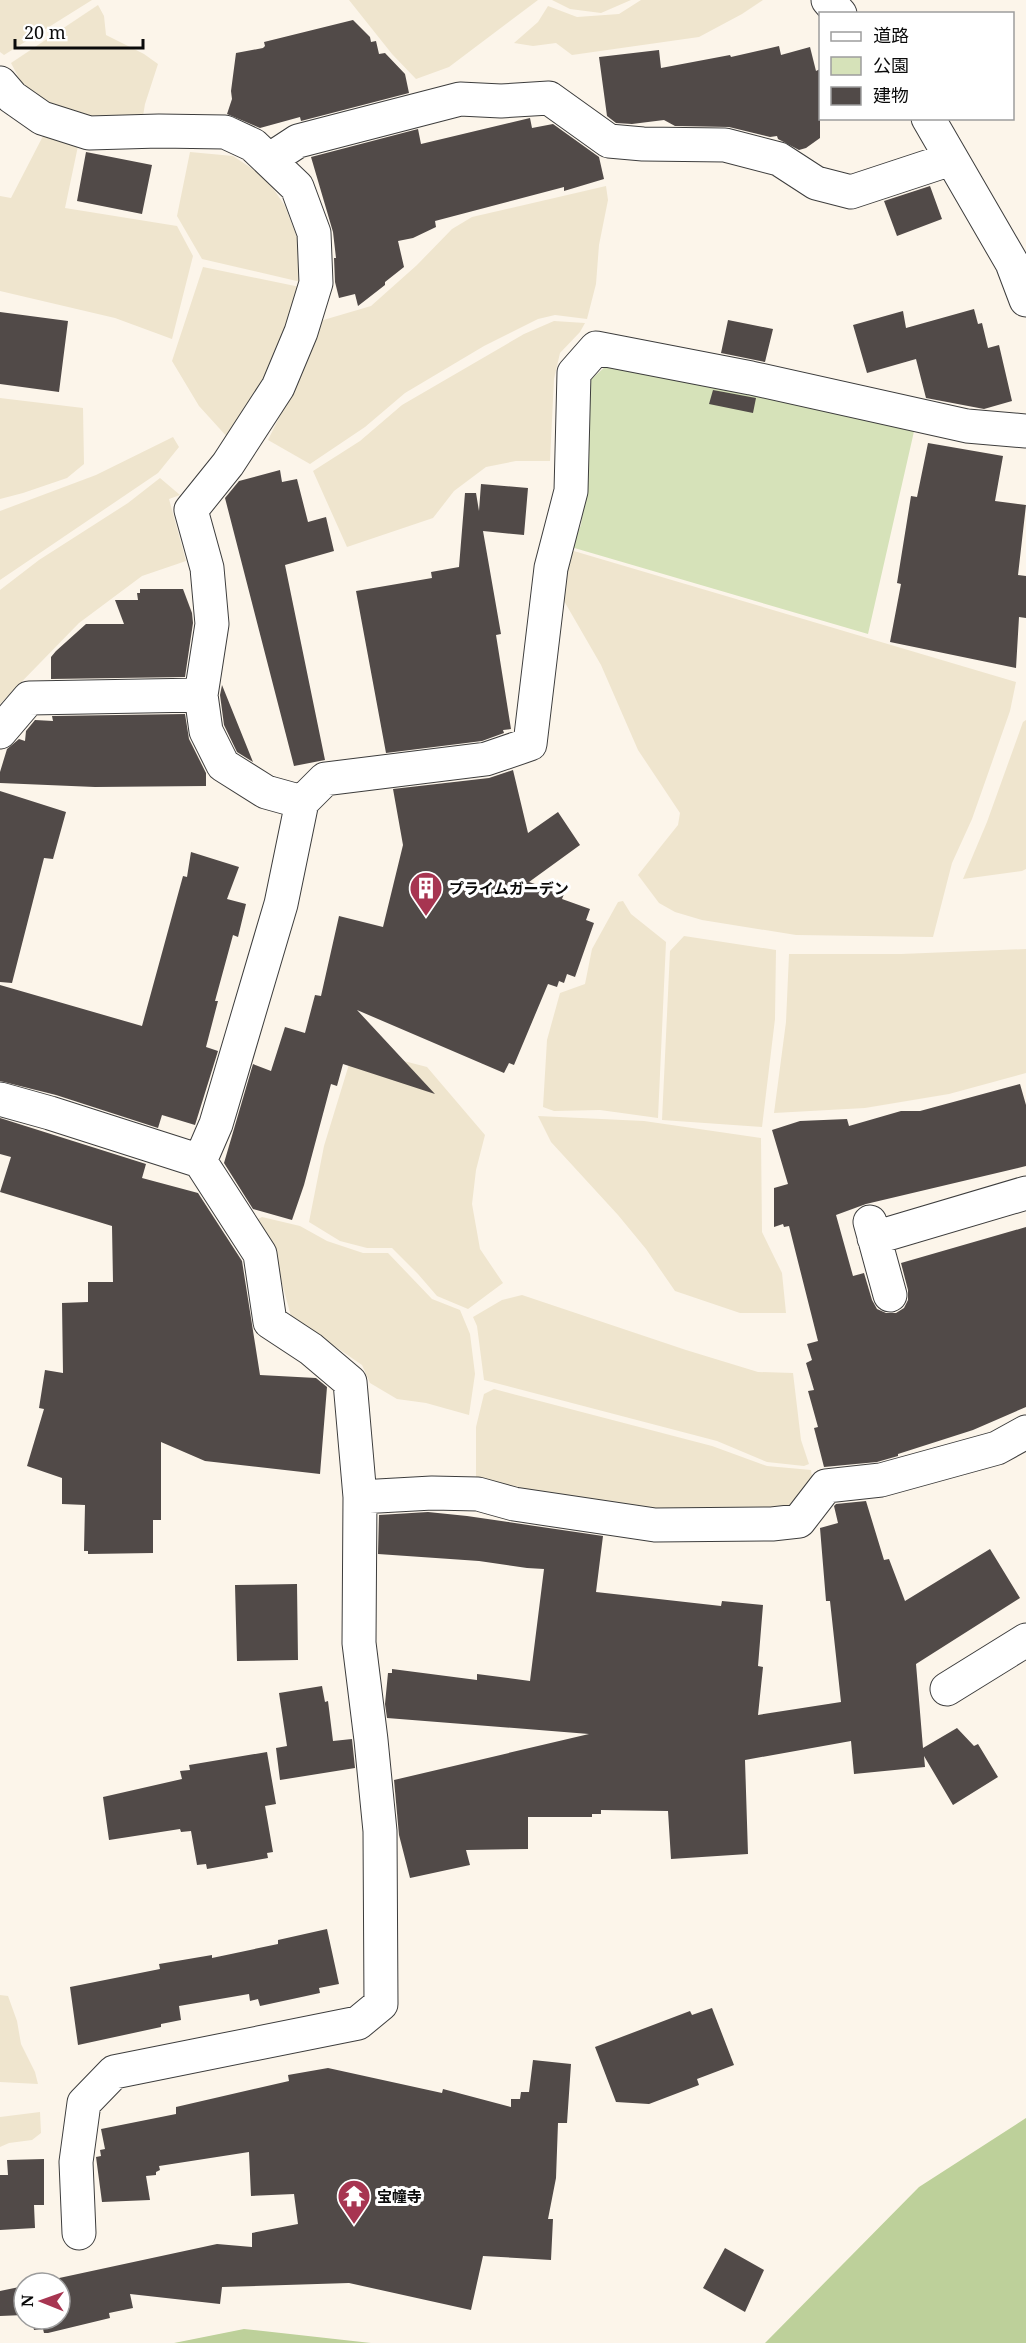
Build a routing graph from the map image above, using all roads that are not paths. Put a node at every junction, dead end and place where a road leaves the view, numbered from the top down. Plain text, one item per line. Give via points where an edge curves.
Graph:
1 (828, 0) edge
2 (838, 12) edge
3 (0, 83) edge
4 (929, 120) edge
5 (951, 159) junction
6 (269, 160) junction
7 (1026, 300) edge
8 (1026, 431) edge
9 (201, 695) junction
10 (0, 732) edge
11 (302, 802) junction
12 (0, 1099) edge
13 (200, 1161) junction
14 (1026, 1194) edge
15 (890, 1295) dead end
16 (1026, 1432) edge
17 (360, 1497) junction
18 (1026, 1640) edge
19 (947, 1689) dead end
20 (79, 2233) dead end

1 - 2 street
3 - 6 street via 12,97 42,118 89,133 225,132 253,145
4 - 5 street
5 - 6 street via 851,192 816,183 779,159 725,145 609,141 549,98 459,99 298,141
5 - 7 street via 1012,263
6 - 9 street via 297,187 314,233 316,283 278,387 228,464 191,510 207,568 212,624
8 - 11 street via 967,426 596,348 574,373 571,491 551,568 530,744 486,759 325,779
9 - 10 street via 29,698
9 - 11 street via 206,731 224,765 266,792
11 - 13 street via 281,904 216,1124
12 - 13 street
13 - 17 street via 260,1254 270,1322 350,1382
14 - 15 street via 872,1230
16 - 17 street via 997,1448 881,1480 826,1486 799,1521 790,1522 655,1525 514,1504 478,1494
17 - 20 street via 359,1643 380,1831 381,2004 358,2023 114,2072 84,2103 76,2162
18 - 19 street

